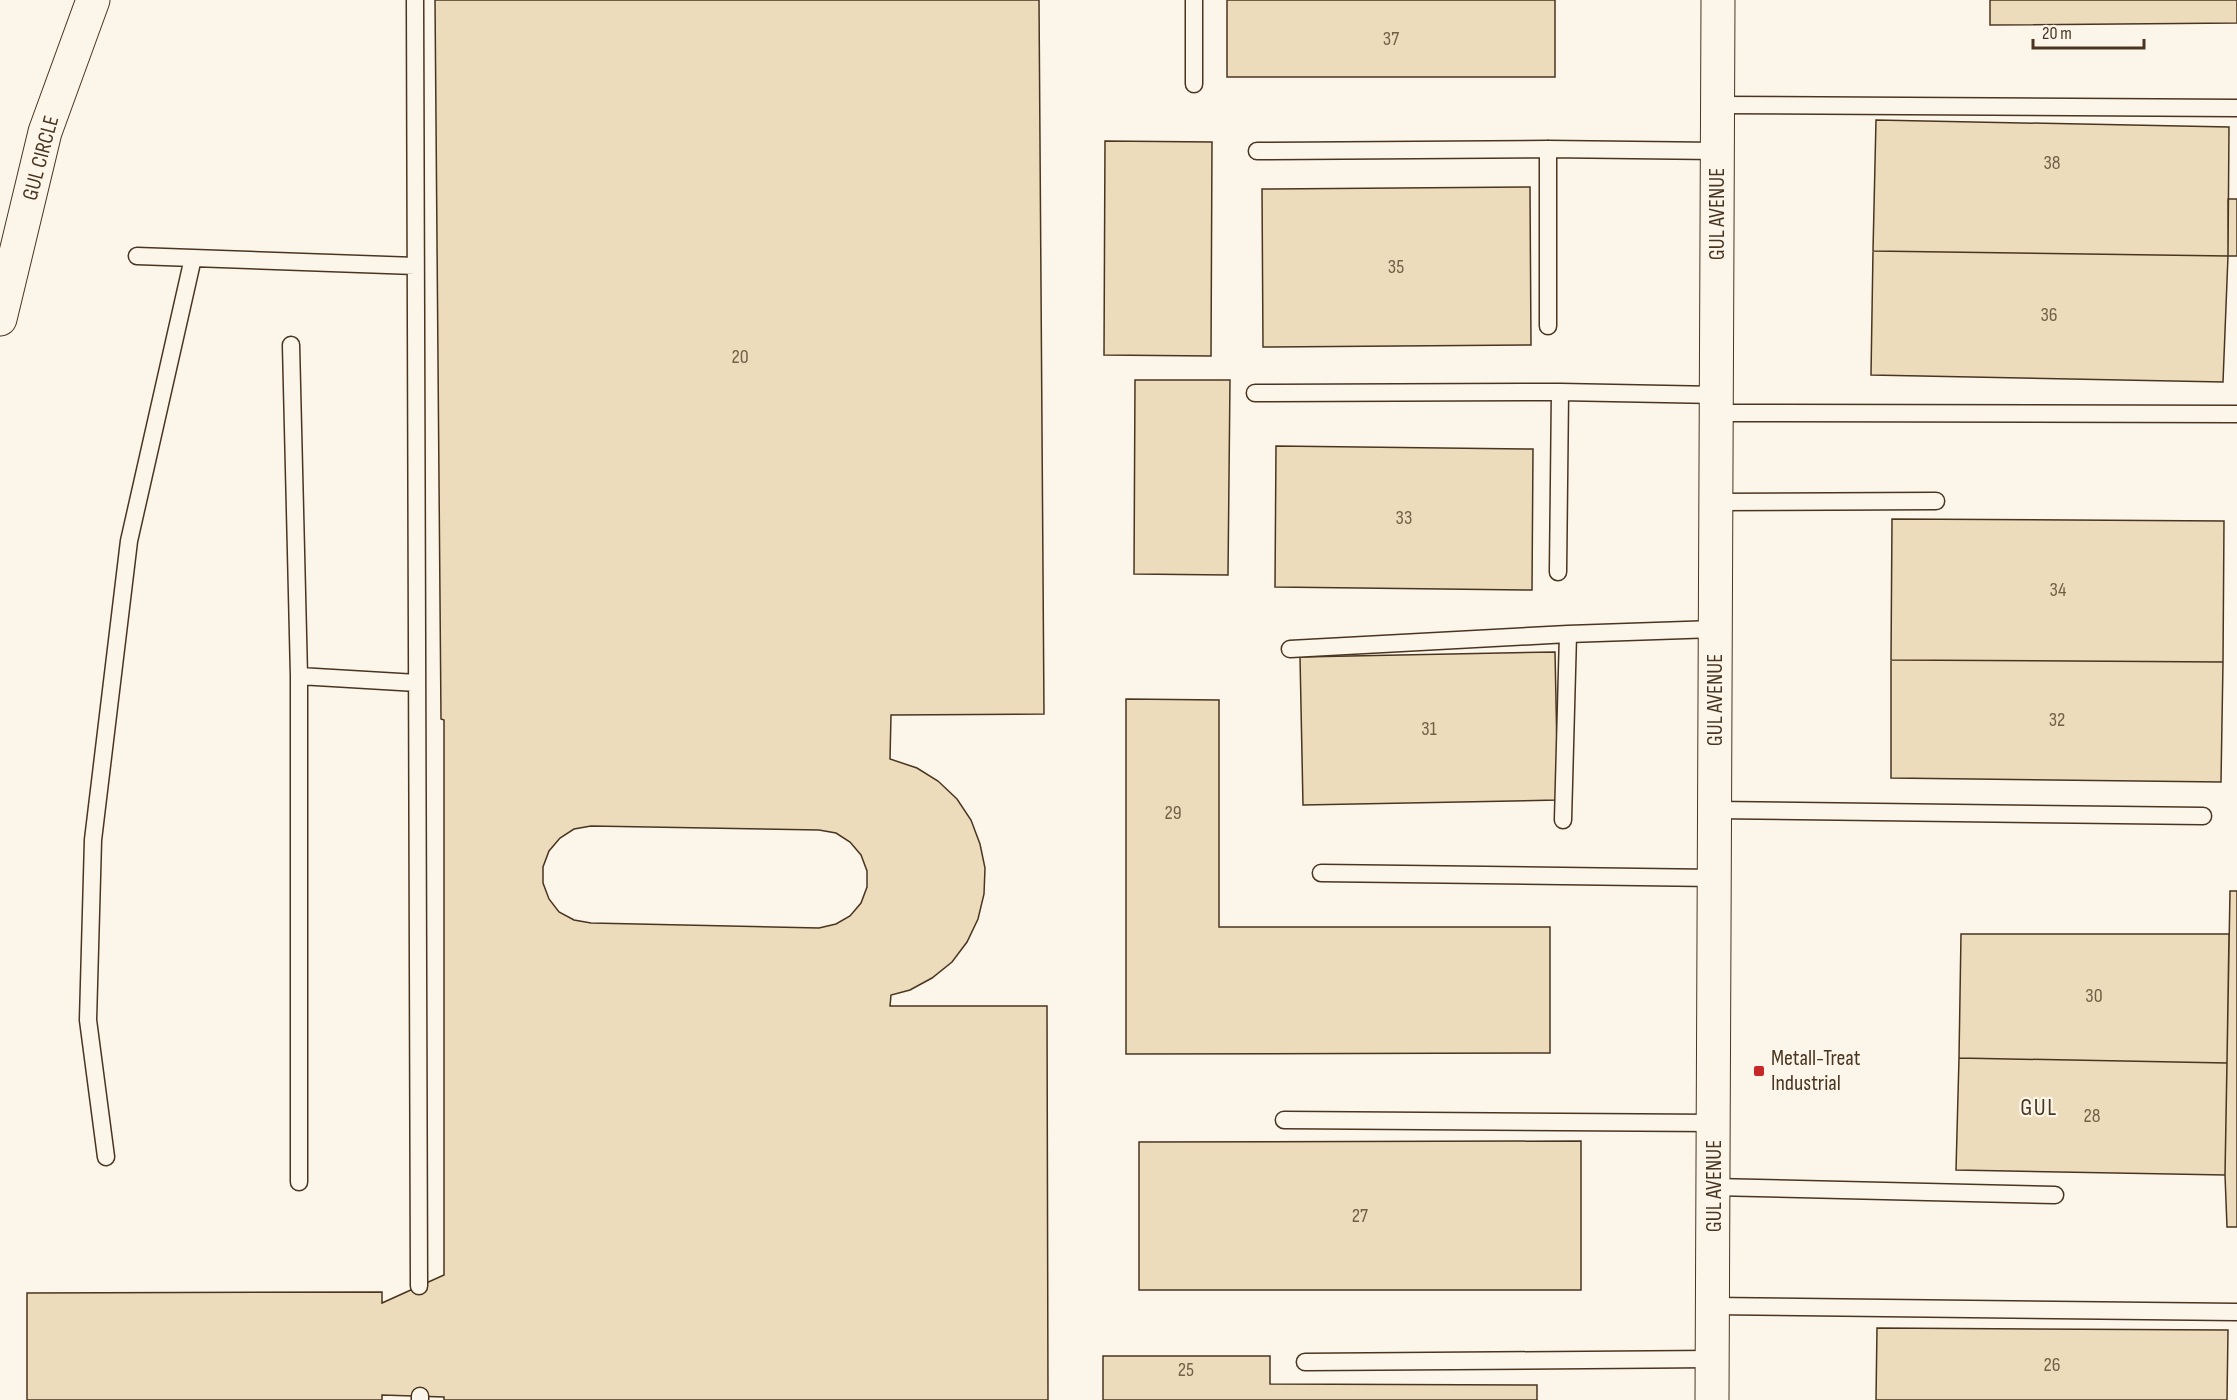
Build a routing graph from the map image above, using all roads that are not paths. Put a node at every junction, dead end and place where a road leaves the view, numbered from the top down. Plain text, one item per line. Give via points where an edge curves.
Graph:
1 (93, 0) edge
2 (415, 0) edge
3 (1194, 0) edge
4 (1718, 0) edge
5 (1194, 84) dead end
6 (1717, 105) junction
7 (2237, 108) edge
8 (1548, 149) junction
9 (1257, 151) dead end
10 (1717, 151) junction
11 (137, 255) dead end
12 (193, 258) junction
13 (415, 266) junction
14 (0, 319) edge
15 (1548, 326) dead end
16 (291, 345) dead end
17 (1560, 392) junction
18 (1255, 393) dead end
19 (1717, 404) junction
20 (2237, 414) edge
21 (1936, 501) dead end
22 (1716, 502) junction
23 (1558, 572) dead end
24 (1715, 628) junction
25 (1568, 634) junction
26 (1290, 649) dead end
27 (299, 676) junction
28 (417, 683) junction
29 (1715, 810) junction
30 (2203, 816) dead end
31 (1563, 820) dead end
32 (1321, 873) dead end
33 (1714, 878) junction
34 (1284, 1120) dead end
35 (1714, 1123) junction
36 (106, 1156) dead end
37 (299, 1182) dead end
38 (1713, 1187) junction
39 (2055, 1194) dead end
40 (419, 1286) dead end
41 (1713, 1306) junction
42 (2237, 1312) edge
43 (1713, 1359) junction
44 (1305, 1362) dead end
45 (1712, 1400) edge

1 - 14 street, GUL CIRCLE via 45,132
2 - 13 lane
3 - 5 lane
4 - 6 street, GUL AVENUE
6 - 7 lane
6 - 10 street, GUL AVENUE
8 - 9 lane
8 - 10 lane
8 - 15 lane
10 - 19 street, GUL AVENUE
11 - 12 lane
12 - 13 lane
12 - 36 lane via 129,541 93,840 88,1020
13 - 28 lane
16 - 27 lane
17 - 18 lane
17 - 19 lane
17 - 23 lane
19 - 20 lane
19 - 22 street, GUL AVENUE
21 - 22 lane
22 - 24 street, GUL AVENUE
24 - 25 lane
24 - 29 street, GUL AVENUE
25 - 26 lane
25 - 31 lane
27 - 28 lane
27 - 37 lane
28 - 40 lane
29 - 30 lane
29 - 33 street, GUL AVENUE
32 - 33 lane
33 - 35 street, GUL AVENUE
34 - 35 lane
35 - 38 street, GUL AVENUE
38 - 39 lane
38 - 41 street, GUL AVENUE
41 - 42 lane
41 - 43 street, GUL AVENUE
43 - 44 lane
43 - 45 street, GUL AVENUE

